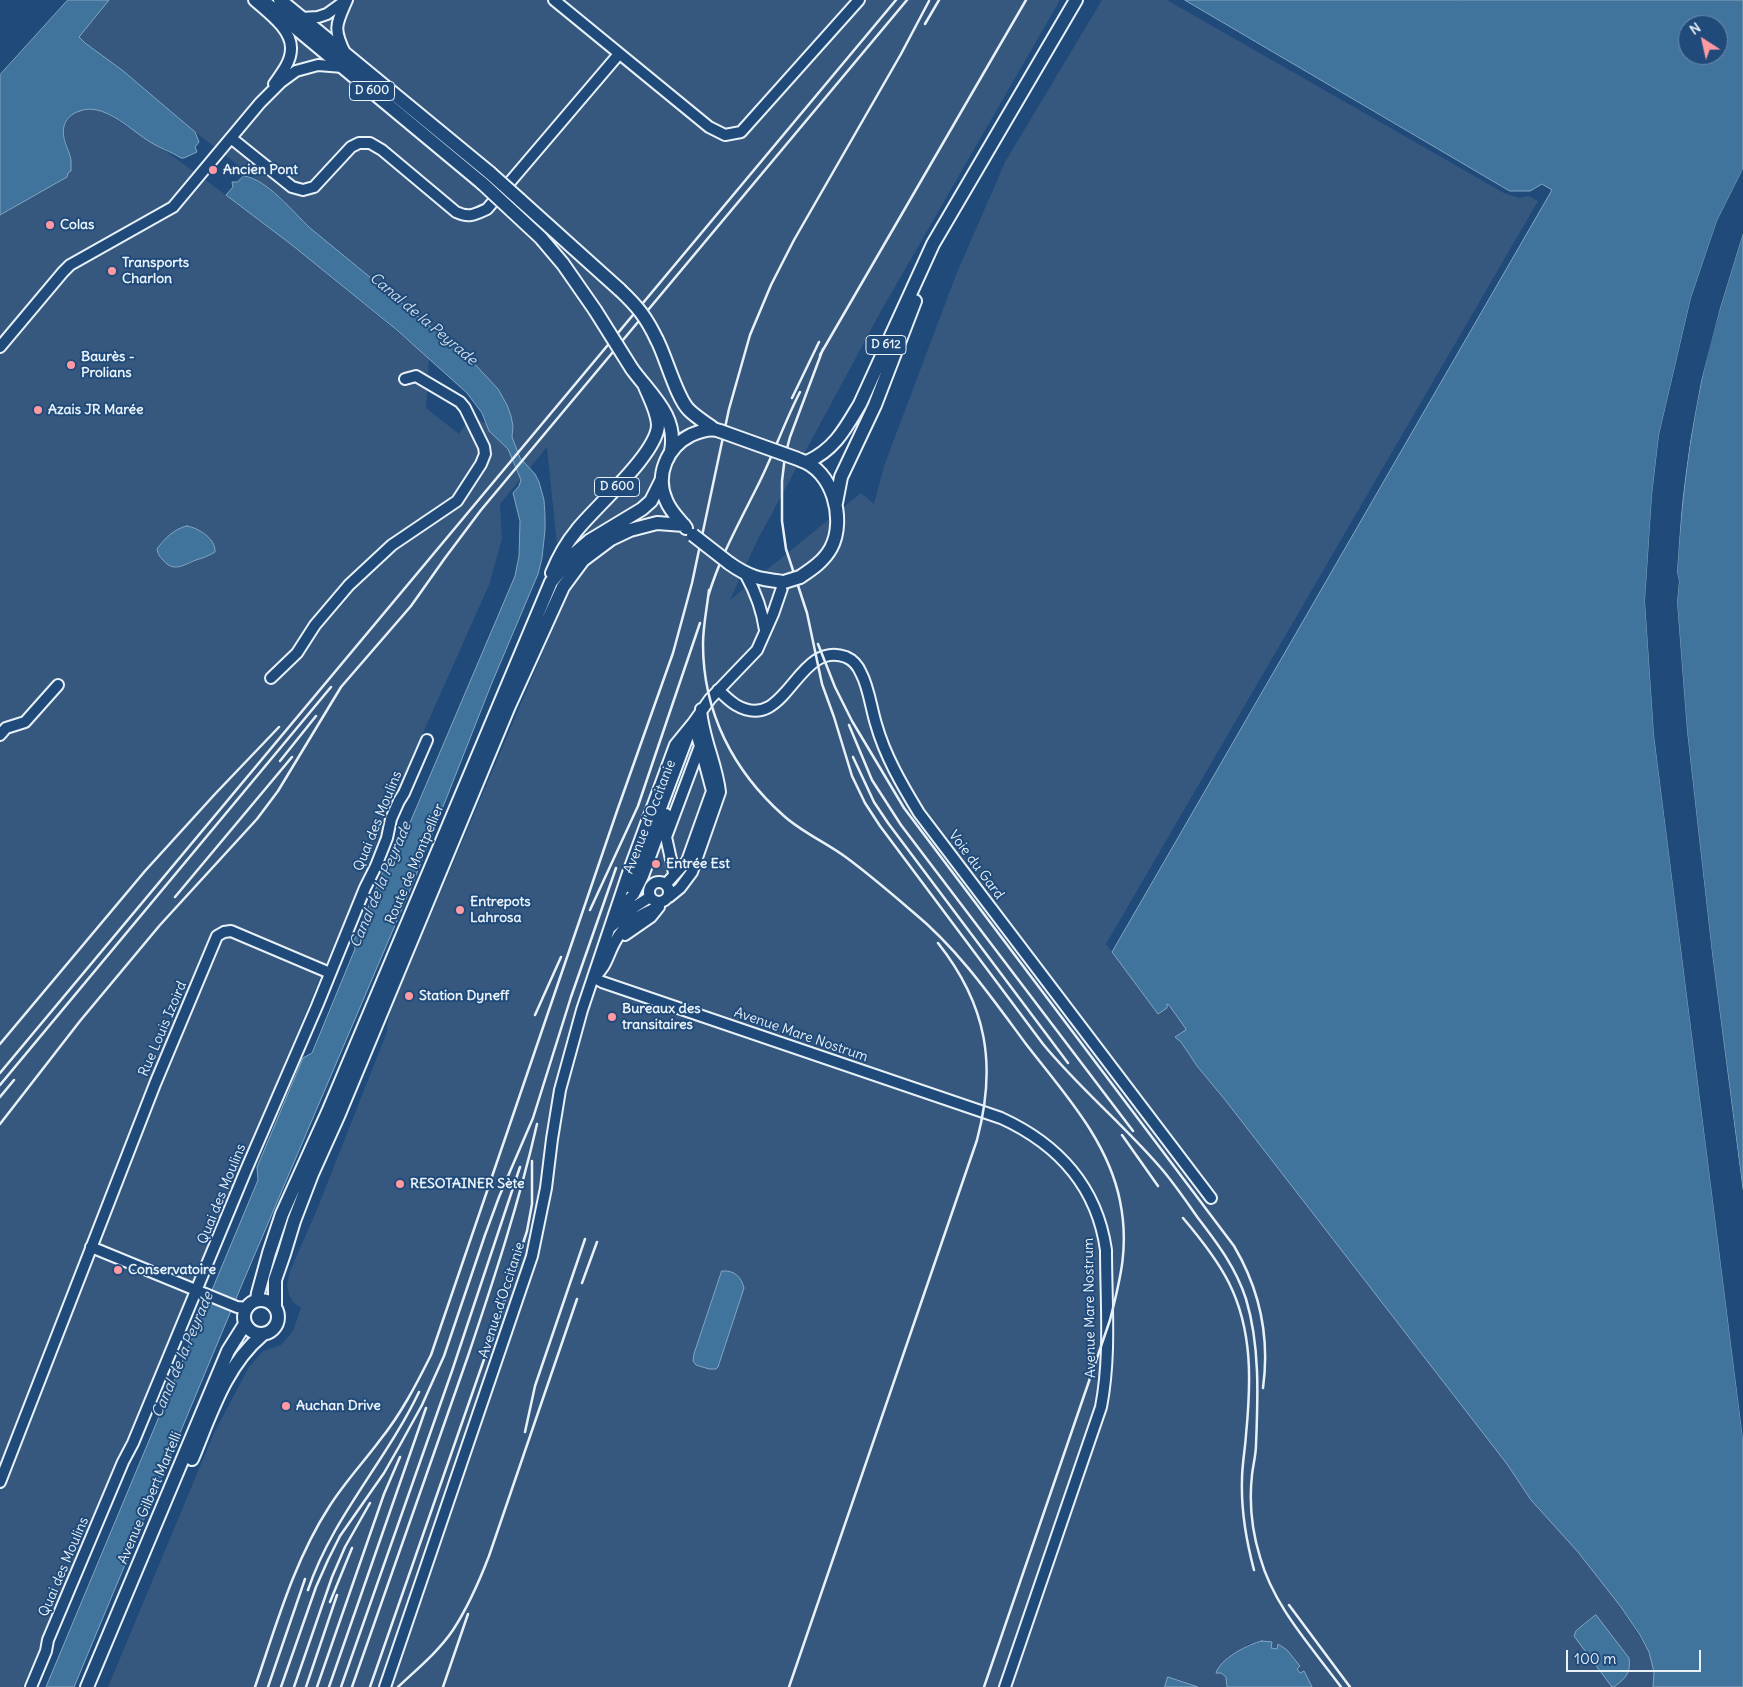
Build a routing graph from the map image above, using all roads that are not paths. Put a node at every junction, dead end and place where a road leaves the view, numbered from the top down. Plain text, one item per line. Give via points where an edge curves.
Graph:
1 (254, 0) edge
2 (262, 0) edge
3 (280, 0) edge
4 (346, 0) edge
5 (554, 0) edge
6 (859, 0) edge
7 (1076, 0) edge
8 (301, 18) junction
9 (619, 54) junction
10 (344, 60) junction
11 (267, 96) junction
12 (231, 138) junction
13 (486, 178) junction
14 (951, 215) junction
15 (0, 347) edge
16 (405, 379) dead end
17 (644, 384) junction
18 (717, 430) junction
19 (671, 450) junction
20 (802, 460) junction
21 (661, 481) junction
22 (836, 503) junction
23 (689, 530) junction
24 (746, 575) junction
25 (551, 582) junction
26 (784, 582) junction
27 (766, 631) junction
28 (271, 678) dead end
29 (58, 685) dead end
30 (718, 690) junction
31 (702, 709) junction
32 (693, 723) junction
33 (3, 732) edge
34 (427, 740) dead end
35 (700, 746) junction
36 (674, 873) junction
37 (666, 884) junction
38 (650, 897) junction
39 (663, 902) junction
40 (615, 914) junction
41 (609, 929) junction
42 (330, 973) junction
43 (593, 977) junction
44 (1211, 1198) dead end
45 (91, 1247) junction
46 (197, 1290) junction
47 (275, 1307) junction
48 (246, 1311) junction
49 (262, 1335) junction
50 (0, 1482) edge
51 (31, 1687) edge
52 (87, 1687) edge
53 (96, 1687) edge
54 (385, 1687) edge
55 (1005, 1687) edge

1 - 11 street via 283,28 291,49 287,64
2 - 10 main road, D 600
3 - 8 main road, D 600
4 - 8 street via 327,14
4 - 10 street via 336,24
5 - 9 street
6 - 9 street via 740,132 725,135 709,127
7 - 14 main road, D 612
8 - 10 main road, D 600
9 - 12 street via 487,209 476,215 465,216 456,212 370,143 359,143 350,148 314,187 303,190 292,187
10 - 11 street via 296,71
10 - 13 main road, D 600
11 - 12 street
12 - 15 street via 173,208 78,260
13 - 17 main road, D 600, bridge via 511,210 564,264
13 - 18 main road, D 600, bridge via 520,200 635,304 646,318 688,410
14 - 20 main road, D 612 via 933,244 846,428 821,455
14 - 22 main road, D 612 via 875,405 841,476
16 - 28 street via 416,376 460,402 484,447 484,459 457,501 392,545 349,585 296,653
17 - 19 main road, D 600 via 672,427
17 - 25 main road, D 600 via 656,412 658,426 653,441 637,466 576,530 552,572
18 - 19 main road via 684,438
18 - 20 main road, bridge
19 - 21 main road
20 - 22 main road via 817,470 831,488
21 - 23 main road via 665,499
21 - 25 main road, Route de Montpellier via 651,501 589,541
22 - 26 main road, bridge via 837,524 830,550 820,563 800,577
23 - 24 main road, bridge
23 - 47 main road, Route de Montpellier via 657,523 630,530 611,539 583,560 563,587 509,706 312,1174 275,1280
24 - 26 main road
24 - 27 street via 763,610
25 - 48 main road, Route de Montpellier via 282,1214 258,1293
26 - 27 street, Avenue d'Occitanie
27 - 30 street, Avenue d'Occitanie via 757,650
29 - 33 street via 25,722
30 - 31 street, Avenue d'Occitanie
30 - 44 street, Voie du Gard via 747,710 759,711 771,707 816,659 832,655 851,660 862,675 889,758 919,812
31 - 32 street, Avenue d'Occitanie
31 - 39 street via 702,726 720,792 692,872
32 - 35 street
32 - 40 street, Avenue d'Occitanie via 675,745
32 - 40 street, Avenue d'Occitanie via 690,750 643,876 634,894
34 - 42 street, Quai des Moulins via 391,819 388,838
35 - 36 street via 666,837
35 - 36 street via 712,791 686,861
36 - 37 street
37 - 38 street via 653,884 649,890
37 - 39 street via 670,890
38 - 39 street
38 - 41 street
39 - 43 street via 626,926 602,970
40 - 41 street, Avenue d'Occitanie
41 - 43 street, Avenue d'Occitanie
42 - 45 street, Rue Louis Izoird via 232,931 218,936
42 - 46 street, Quai des Moulins
43 - 54 street, Avenue d'Occitanie via 560,1090 532,1256
43 - 55 street, Avenue Mare Nostrum via 1001,1118 1021,1127 1053,1150 1086,1190 1103,1233 1106,1250 1105,1389
45 - 46 street
45 - 50 street, Rue Louis Izoird
46 - 48 street
46 - 51 street, Quai des Moulins
47 - 48 main road via 267,1301
47 - 49 main road via 278,1323
48 - 49 main road via 252,1332
48 - 52 main road, Avenue Gilbert Martelli
49 - 53 main road, Avenue Gilbert Martelli via 227,1379

